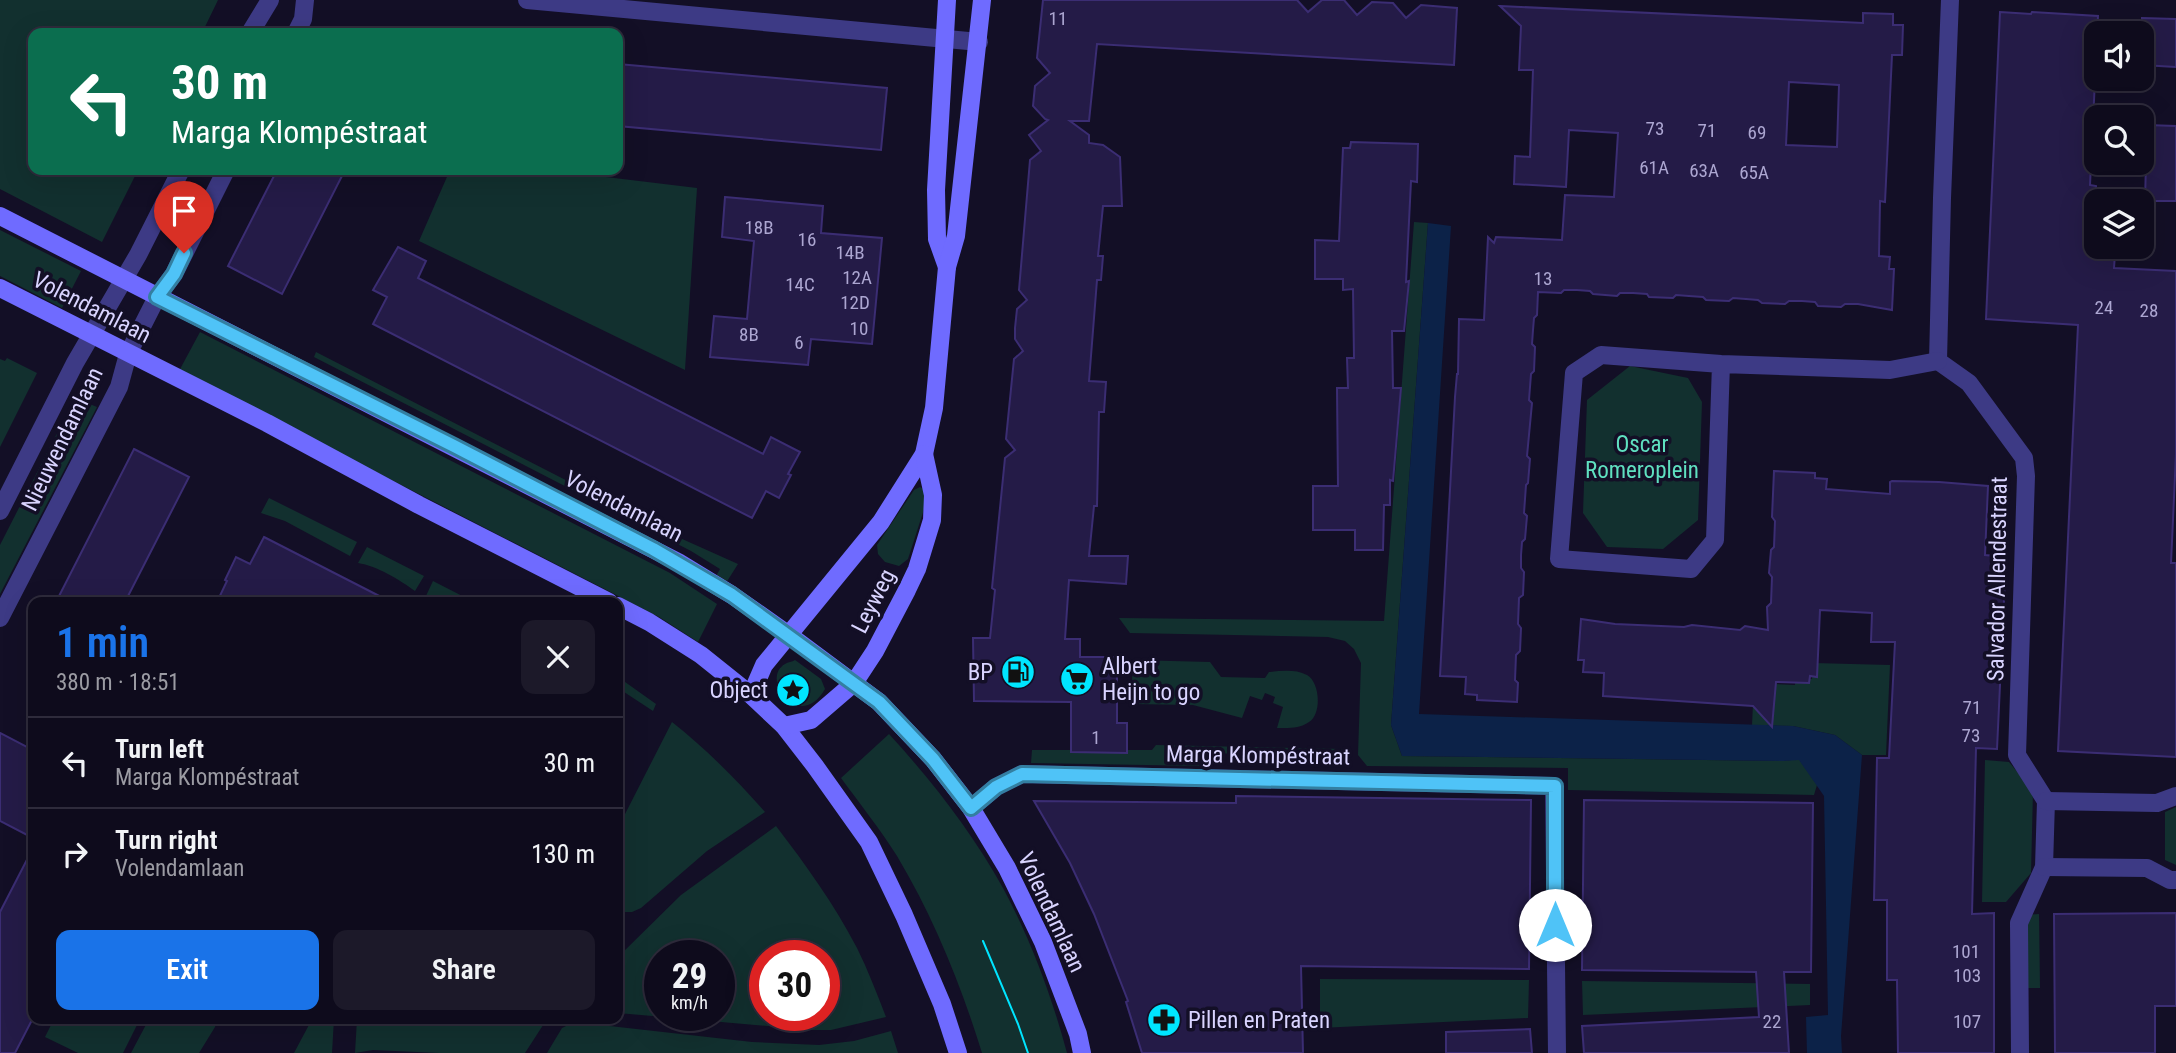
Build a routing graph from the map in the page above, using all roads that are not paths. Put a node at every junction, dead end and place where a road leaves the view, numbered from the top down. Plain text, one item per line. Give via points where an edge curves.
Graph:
1 (270, 0) edge
2 (305, 0) edge
3 (527, 0) edge
4 (947, 0) edge
5 (982, 0) edge
6 (1950, 0) edge
7 (253, 28) edge
8 (298, 28) edge
9 (944, 38) junction
10 (979, 41) junction
11 (178, 175) edge
12 (224, 175) edge
13 (0, 216) edge
14 (947, 267) junction
15 (124, 280) junction
16 (0, 288) edge
17 (157, 297) junction
18 (91, 335) junction
19 (128, 354) junction
20 (1938, 361) junction
21 (1721, 364) junction
22 (924, 454) junction
23 (0, 511) edge
24 (599, 597) edge
25 (623, 609) edge
26 (0, 618) edge
27 (789, 635) junction
28 (854, 683) junction
29 (751, 695) junction
30 (784, 726) junction
31 (2176, 796) edge
32 (2046, 801) junction
33 (971, 808) junction
34 (2044, 867) junction
35 (2176, 880) edge
36 (958, 1053) edge
37 (1082, 1053) edge
38 (1557, 1053) edge
39 (2020, 1053) edge

1 - 7 street
2 - 8 street
3 - 9 street
4 - 9 street, Leyweg
5 - 10 street, Leyweg
6 - 20 street
9 - 10 street
9 - 14 street, Leyweg via 936,190 937,239
10 - 14 street, Leyweg via 956,236
11 - 15 street, Nieuwendamlaan
12 - 17 street, Nieuwendamlaan via 174,274
13 - 15 street, Volendamlaan
14 - 22 street, Leyweg via 934,408
15 - 17 street, Volendamlaan
15 - 18 street, Nieuwendamlaan
16 - 18 street, Volendamlaan
17 - 19 street, Nieuwendamlaan
17 - 27 street, Volendamlaan via 678,562
18 - 19 street, Volendamlaan
18 - 23 street, Nieuwendamlaan
19 - 24 street, Volendamlaan
19 - 26 street, Nieuwendamlaan via 119,387
20 - 21 street via 1890,370
20 - 32 street, Salvador Allendestraat via 1969,383 2024,458 2017,755
21 - 21 street via 1601,355 1574,373 1559,559 1690,569 1715,540
22 - 27 street, Leyweg via 881,522
22 - 28 street, Leyweg via 933,495 932,520 917,569
25 - 29 street via 701,655
27 - 28 street, Volendamlaan
27 - 29 street, Leyweg via 764,665
28 - 30 street, Leyweg via 811,720
28 - 33 street, Volendamlaan via 933,759
29 - 30 street
30 - 36 street via 869,842 905,915
31 - 32 street via 2157,803
32 - 34 street
33 - 37 street, Volendamlaan via 1043,942
33 - 38 street, Marga Klompéstraat via 996,787 1022,774 1555,786
34 - 35 street via 2147,868
34 - 39 street via 2019,923

